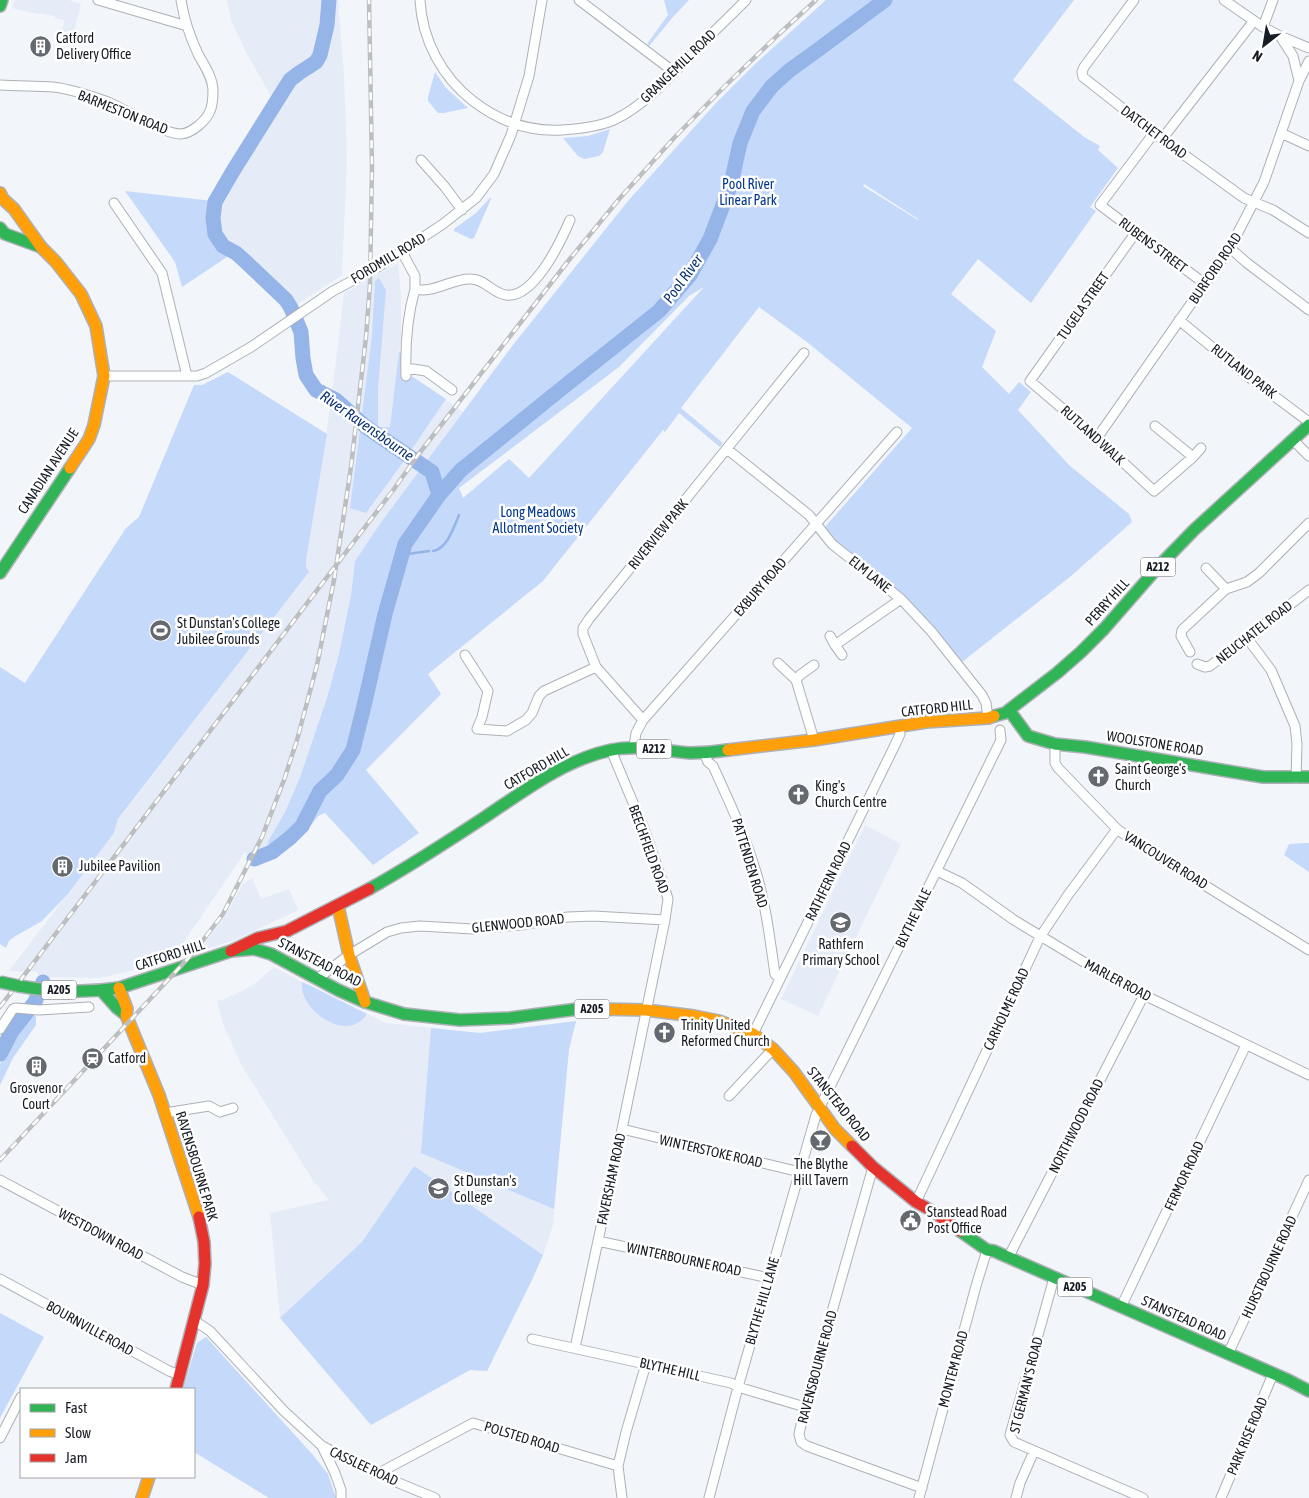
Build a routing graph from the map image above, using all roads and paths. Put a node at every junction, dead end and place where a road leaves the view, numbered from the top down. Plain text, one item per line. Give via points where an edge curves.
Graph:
1 (2, 0) edge
2 (98, 0) edge
3 (181, 0) edge
4 (420, 0) edge
5 (542, 0) edge
6 (579, 0) edge
7 (746, 0) edge
8 (1134, 0) edge
9 (1224, 0) edge
10 (1273, 0) edge
11 (0, 6) edge
12 (1253, 22) junction
13 (187, 26) junction
14 (1263, 27) junction
15 (1280, 36) junction
16 (1309, 48) edge
17 (1309, 61) edge
18 (674, 72) junction
19 (1300, 81) junction
20 (0, 85) edge
21 (515, 124) junction
22 (1281, 132) junction
23 (1154, 133) junction
24 (1162, 139) junction
25 (1309, 146) edge
26 (421, 160) dead end
27 (0, 194) edge
28 (114, 202) dead end
29 (1255, 202) junction
30 (462, 210) junction
31 (570, 220) dead end
32 (25, 224) junction
33 (1136, 232) junction
34 (2, 233) edge
35 (1309, 233) edge
36 (17, 237) junction
37 (41, 247) junction
38 (1230, 248) junction
39 (402, 252) junction
40 (1205, 284) junction
41 (415, 289) junction
42 (1309, 310) edge
43 (1179, 320) junction
44 (804, 353) dead end
45 (104, 376) junction
46 (187, 376) junction
47 (1030, 380) joint
48 (452, 390) dead end
49 (1309, 423) edge
50 (1155, 426) dead end
51 (897, 432) dead end
52 (1097, 438) junction
53 (1293, 440) junction
54 (1200, 448) dead end
55 (727, 449) junction
56 (1309, 456) edge
57 (1193, 458) junction
58 (1309, 523) edge
59 (816, 524) junction
60 (1206, 568) dead end
61 (0, 573) edge
62 (1226, 589) junction
63 (1309, 590) edge
64 (901, 599) junction
65 (830, 636) dead end
66 (1247, 638) junction
67 (835, 645) junction
68 (1190, 652) dead end
69 (465, 654) dead end
70 (842, 655) dead end
71 (778, 663) dead end
72 (814, 664) dead end
73 (1197, 664) dead end
74 (596, 667) junction
75 (796, 680) junction
76 (1009, 710) junction
77 (988, 718) junction
78 (643, 720) junction
79 (899, 727) junction
80 (1000, 730) dead end
81 (814, 740) junction
82 (1055, 744) junction
83 (634, 748) junction
84 (611, 750) junction
85 (704, 753) junction
86 (1309, 777) edge
87 (1296, 778) junction
88 (1116, 829) junction
89 (937, 870) junction
90 (338, 906) junction
91 (664, 920) junction
92 (287, 931) junction
93 (1040, 937) junction
94 (261, 950) junction
95 (1309, 950) edge
96 (231, 951) junction
97 (349, 955) junction
98 (317, 979) junction
99 (780, 979) junction
100 (0, 982) edge
101 (119, 988) junction
102 (100, 990) junction
103 (1144, 995) junction
104 (365, 1002) junction
105 (89, 1007) dead end
106 (646, 1010) junction
107 (126, 1015) junction
108 (0, 1029) edge
109 (753, 1034) junction
110 (1246, 1045) junction
111 (773, 1049) junction
112 (1309, 1075) edge
113 (729, 1096) dead end
114 (820, 1106) junction
115 (233, 1108) dead end
116 (165, 1113) junction
117 (622, 1130) junction
118 (873, 1167) junction
119 (800, 1172) junction
120 (0, 1180) edge
121 (1309, 1180) edge
122 (916, 1202) junction
123 (598, 1241) junction
124 (987, 1250) junction
125 (1008, 1258) junction
126 (769, 1278) junction
127 (1054, 1278) junction
128 (0, 1279) edge
129 (203, 1285) junction
130 (1121, 1307) junction
131 (195, 1321) junction
132 (532, 1339) dead end
133 (575, 1348) junction
134 (1228, 1354) junction
135 (646, 1364) junction
136 (1273, 1374) junction
137 (180, 1375) junction
138 (738, 1387) junction
139 (176, 1388) edge
140 (1309, 1392) edge
141 (20, 1399) edge
142 (805, 1407) junction
143 (0, 1438) edge
144 (322, 1446) junction
145 (1034, 1451) junction
146 (618, 1466) junction
147 (377, 1474) junction
148 (150, 1478) edge
149 (922, 1488) junction
150 (142, 1498) edge
151 (341, 1498) edge
152 (435, 1498) edge
153 (622, 1498) edge
154 (709, 1498) edge
155 (919, 1498) edge
156 (1016, 1498) edge
157 (1143, 1498) edge
158 (1221, 1498) edge

1 - 11 main road
2 - 13 street
3 - 13 street, BARMESTON ROAD
4 - 21 street, GRANGEMILL ROAD via 428,41 450,79 479,106
5 - 21 street, FORDMILL ROAD via 530,76
6 - 18 street
7 - 18 street, GRANGEMILL ROAD
8 - 23 street, DATCHET ROAD via 1082,74 1085,80
9 - 12 street
10 - 14 street
12 - 14 street
12 - 24 street
13 - 20 street, BARMESTON ROAD via 210,76 213,102 203,121 183,134 173,133 108,102 74,91
14 - 15 street
15 - 16 street
15 - 19 street via 1293,56
17 - 19 street, BURFORD ROAD
18 - 21 street, GRANGEMILL ROAD via 640,104 606,122 555,130
19 - 22 street, BURFORD ROAD
21 - 30 street, FORDMILL ROAD via 491,178
22 - 25 street
22 - 29 street, BURFORD ROAD
23 - 24 street, DATCHET ROAD
23 - 33 street, RUBENS STREET via 1100,205
24 - 29 street, DATCHET ROAD via 1244,198
26 - 30 street
27 - 32 main road, CANADIAN AVENUE
28 - 46 street via 162,273
29 - 35 street, DATCHET ROAD via 1274,210
29 - 38 street, BURFORD ROAD
30 - 39 street, FORDMILL ROAD
31 - 41 street via 550,260 517,294 500,294 479,280 469,279 428,290
32 - 36 street
32 - 37 main road, CANADIAN AVENUE
33 - 40 street, RUBENS STREET
33 - 47 street, TUGELA STREET
34 - 36 main road, CANADIAN AVENUE
36 - 37 main road, CANADIAN AVENUE
37 - 45 main road, CANADIAN AVENUE via 81,294 96,326
38 - 40 street, BURFORD ROAD
38 - 42 street
39 - 41 street via 416,276
39 - 46 street, FORDMILL ROAD via 333,291 206,374
40 - 43 street, BURFORD ROAD
41 - 48 street via 409,314 406,372 426,371
43 - 49 street, RUTLAND PARK
43 - 52 street, BURFORD ROAD
44 - 55 street, RIVERVIEW PARK
45 - 46 street, FORDMILL ROAD
45 - 61 main road, CANADIAN AVENUE via 89,439
47 - 52 street, RUTLAND WALK
49 - 53 main road, PERRY HILL / A212
50 - 57 street
51 - 59 street, EXBURY ROAD
52 - 57 street, RUTLAND WALK via 1154,491
53 - 56 street
53 - 76 main road, PERRY HILL / A212 via 1194,530 1081,652
54 - 57 street
55 - 59 street, ELM LANE
55 - 74 street, RIVERVIEW PARK via 585,624 583,634
58 - 62 street via 1259,573 1247,582
59 - 64 street, ELM LANE via 832,544
59 - 78 street, EXBURY ROAD
60 - 62 street
62 - 68 street via 1182,630 1181,636
63 - 66 street, NEUCHATEL ROAD
64 - 67 street
64 - 77 street, ELM LANE via 982,695
65 - 67 street
66 - 73 street, NEUCHATEL ROAD via 1210,666
66 - 87 street via 1271,670 1295,726
67 - 70 street
69 - 74 street via 488,691 477,729 507,731 526,720 544,691
71 - 75 street
72 - 75 street
74 - 78 street, RIVERVIEW PARK
75 - 81 street
76 - 77 main road, CATFORD HILL / A212
76 - 82 main road, WOOLSTONE ROAD via 1028,736
77 - 79 main road, CATFORD HILL / A212
78 - 83 street, EXBURY ROAD via 636,733
79 - 81 main road, CATFORD HILL / A212
79 - 99 street, RATHFERN ROAD via 900,734 894,747
80 - 89 street, BLYTHE VALE via 1001,740
81 - 85 main road, CATFORD HILL / A212
82 - 87 main road, WOOLSTONE ROAD via 1263,777
82 - 88 street, VANCOUVER ROAD via 1058,768
83 - 84 main road, CATFORD HILL / A212
83 - 85 main road, CATFORD HILL / A212
84 - 90 main road, CATFORD HILL / A212 via 578,760 553,773
84 - 91 street, BEECHFIELD ROAD via 644,829 668,899
85 - 99 street, PATTENDEN ROAD via 732,805 756,873 765,907 775,974
86 - 87 main road, WOOLSTONE ROAD
88 - 93 street, CARHOLME ROAD
88 - 95 street, VANCOUVER ROAD
89 - 93 street, MARLER ROAD via 962,882
89 - 114 street, BLYTHE VALE
90 - 92 main road, CATFORD HILL / A212
90 - 97 main road, STANSTEAD ROAD
91 - 97 street, GLENWOOD ROAD via 593,916 473,929 401,928 387,932
91 - 106 street, BEECHFIELD ROAD
92 - 94 main road, CATFORD HILL / A212
92 - 96 main road, CATFORD HILL / A212 via 248,942
93 - 103 street, MARLER ROAD
93 - 122 street, CARHOLME ROAD
94 - 96 main road, STANSTEAD ROAD / A205
94 - 98 main road, STANSTEAD ROAD / A205
96 - 101 main road, CATFORD HILL / A205
97 - 98 street, GLENWOOD ROAD
97 - 104 main road, STANSTEAD ROAD
98 - 104 main road, STANSTEAD ROAD / A205
99 - 109 street, RATHFERN ROAD
100 - 102 main road, A205, bridge via 42,990
101 - 102 main road, A205
101 - 107 main road, RAVENSBOURNE PARK
102 - 107 main road, RAVENSBOURNE PARK via 108,1003
103 - 110 street, MARLER ROAD
103 - 125 street, NORTHWOOD ROAD
104 - 106 main road, STANSTEAD ROAD / A205 via 404,1014 460,1020 510,1018 578,1009
105 - 108 street via 16,1008
106 - 109 main road, STANSTEAD ROAD / A205 via 694,1016
106 - 117 street, FAVERSHAM ROAD
107 - 116 main road, RAVENSBOURNE PARK
109 - 111 main road, STANSTEAD ROAD / A205
110 - 112 street, MARLER ROAD
110 - 130 street, FERMOR ROAD
111 - 113 street
111 - 114 main road, STANSTEAD ROAD / A205
114 - 118 main road, STANSTEAD ROAD / A205 via 835,1128
114 - 119 street, BLYTHE HILL LANE
115 - 116 street via 220,1112 209,1106
116 - 129 main road, RAVENSBOURNE PARK via 203,1236
117 - 119 street, WINTERSTOKE ROAD
117 - 123 street, FAVERSHAM ROAD
118 - 122 main road, STANSTEAD ROAD / A205
118 - 142 street, RAVENSBOURNE ROAD
119 - 126 street, BLYTHE HILL LANE
120 - 129 street, WESTDOWN ROAD via 182,1277
121 - 134 street, HURSTBOURNE ROAD
122 - 124 main road, STANSTEAD ROAD / A205
123 - 126 street, WINTERBOURNE ROAD
123 - 133 street, FAVERSHAM ROAD
124 - 125 main road, STANSTEAD ROAD / A205
124 - 149 street, MONTEM ROAD
125 - 127 main road, STANSTEAD ROAD / A205
126 - 138 street, BLYTHE HILL LANE
127 - 130 main road, STANSTEAD ROAD / A205
127 - 145 street, ST GERMAN'S ROAD via 1010,1435 1014,1442
128 - 137 street, BOURNVILLE ROAD
129 - 131 main road, RAVENSBOURNE PARK
130 - 134 main road, STANSTEAD ROAD / A205
131 - 137 main road, RAVENSBOURNE PARK
131 - 144 street via 210,1331 284,1411
132 - 133 street, BLYTHE HILL
133 - 135 street, BLYTHE HILL
134 - 136 main road, STANSTEAD ROAD / A205
135 - 138 street, BLYTHE HILL
135 - 146 street
136 - 140 main road, STANSTEAD ROAD / A205
136 - 158 street, PARK RISE ROAD
137 - 139 main road, RAVENSBOURNE PARK
138 - 142 street, BLYTHE HILL
138 - 154 street, BLYTHE HILL LANE
141 - 143 street
142 - 149 street, RAVENSBOURNE ROAD via 799,1434 801,1442
144 - 147 street, CASSLEE ROAD
144 - 151 street via 335,1473
145 - 156 street
145 - 157 street, ST GERMAN'S ROAD
146 - 147 street, POLSTED ROAD via 473,1423
146 - 153 street
147 - 152 street, CASSLEE ROAD
148 - 150 main road
149 - 155 street, MONTEM ROAD

